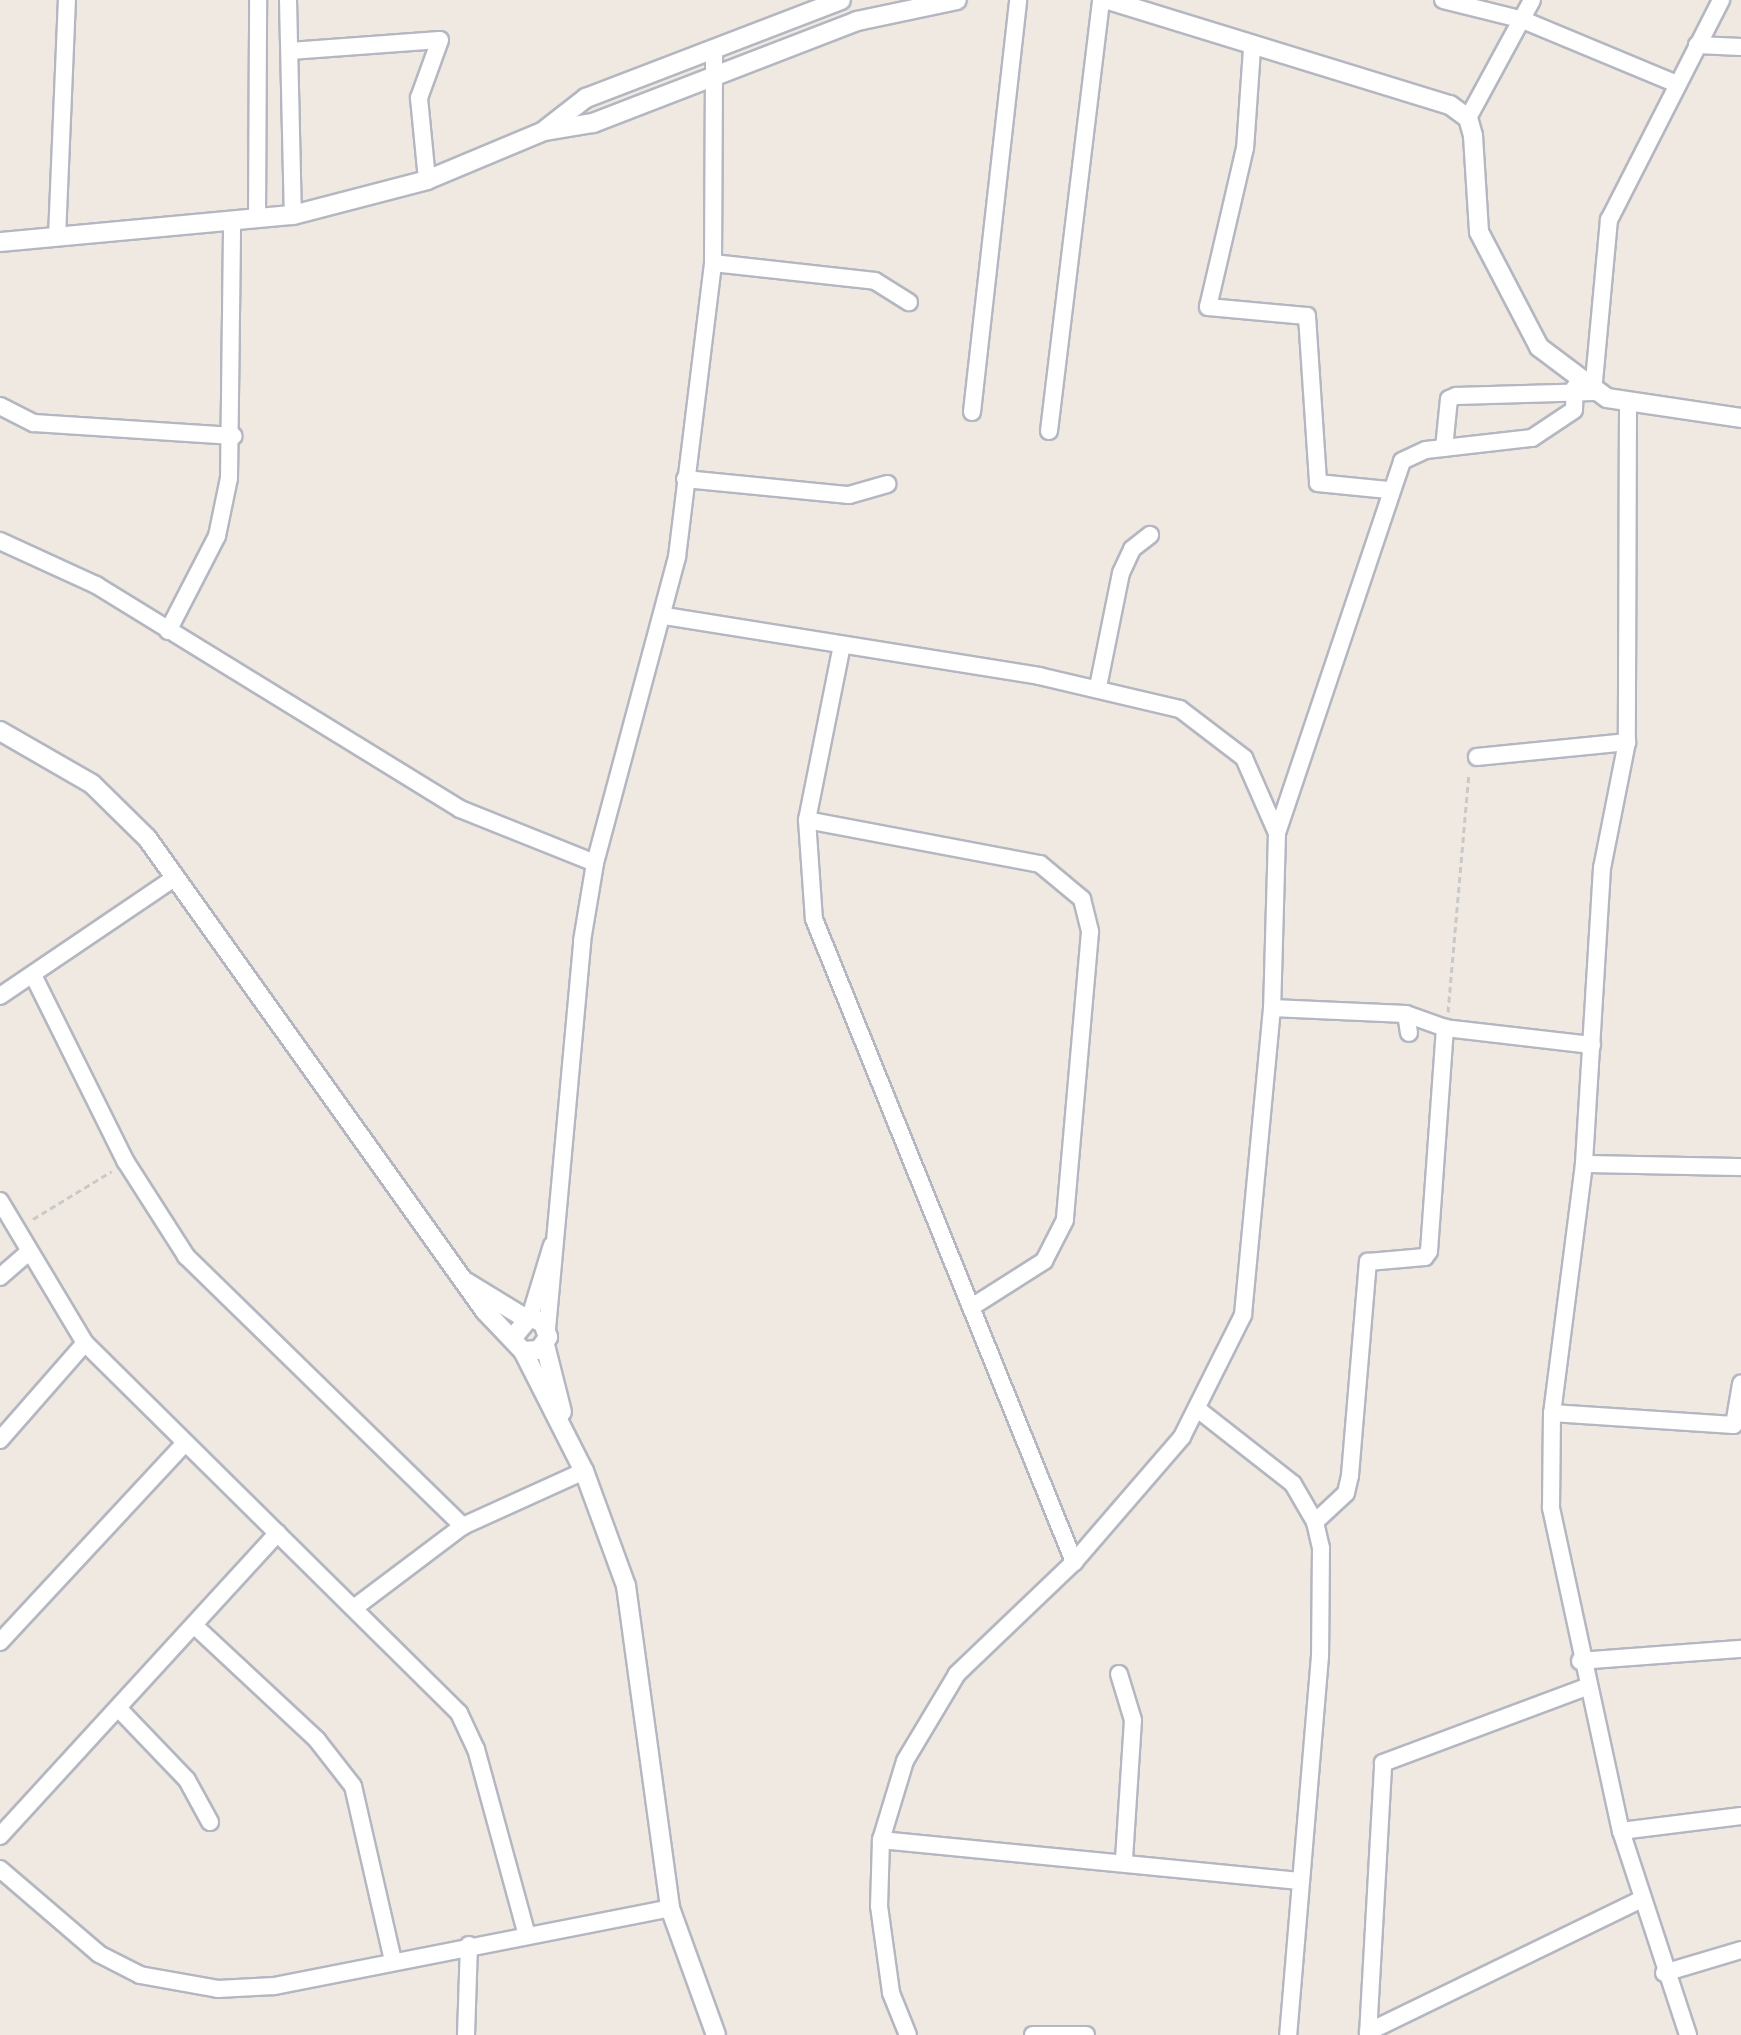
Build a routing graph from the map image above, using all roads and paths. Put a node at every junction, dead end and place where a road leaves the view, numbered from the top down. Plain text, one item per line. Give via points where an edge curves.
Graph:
1 (67, 0) edge
2 (258, 0) edge
3 (288, 0) edge
4 (841, 0) edge
5 (957, 0) edge
6 (1018, 0) edge
7 (1101, 0) edge
8 (1108, 0) edge
9 (1443, 0) edge
10 (1532, 0) edge
11 (1721, 0) edge
12 (1523, 20) junction
13 (1697, 45) junction
14 (1741, 47) edge
15 (714, 49) junction
16 (1252, 49) junction
17 (290, 51) junction
18 (715, 74) junction
19 (1677, 84) junction
20 (1468, 118) junction
21 (544, 131) junction
22 (427, 180) junction
23 (293, 215) junction
24 (257, 219) junction
25 (232, 221) junction
26 (57, 237) junction
27 (0, 242) edge
28 (713, 263) junction
29 (909, 302) dead end
30 (1575, 387) junction
31 (1593, 392) junction
32 (1628, 405) junction
33 (0, 406) edge
34 (972, 412) dead end
35 (1741, 418) edge
36 (1049, 431) dead end
37 (234, 436) junction
38 (1444, 448) junction
39 (685, 479) junction
40 (887, 484) dead end
41 (1388, 490) junction
42 (1150, 535) dead end
43 (0, 541) edge
44 (665, 616) junction
45 (168, 631) junction
46 (842, 645) junction
47 (1098, 687) junction
48 (0, 731) edge
49 (1627, 742) junction
50 (1477, 757) joint
51 (807, 820) junction
52 (1277, 833) junction
53 (595, 863) junction
54 (176, 877) junction
55 (34, 977) junction
56 (0, 996) edge
57 (1272, 1008) junction
58 (1406, 1014) junction
59 (1445, 1028) junction
60 (1409, 1033) dead end
61 (1592, 1045) junction
62 (126, 1162) junction
63 (1584, 1164) junction
64 (1741, 1167) edge
65 (0, 1201) edge
66 (559, 1228) junction
67 (16, 1229) junction
68 (29, 1252) junction
69 (0, 1277) edge
70 (464, 1281) junction
71 (975, 1305) junction
72 (527, 1318) junction
73 (546, 1337) junction
74 (85, 1343) junction
75 (518, 1344) junction
76 (1741, 1384) edge
77 (1200, 1411) junction
78 (1552, 1413) junction
79 (1738, 1426) edge
80 (566, 1430) junction
81 (0, 1440) edge
82 (183, 1445) junction
83 (584, 1471) junction
84 (1315, 1522) junction
85 (463, 1526) junction
86 (278, 1533) junction
87 (1074, 1562) junction
88 (358, 1605) junction
89 (196, 1627) junction
90 (0, 1642) edge
91 (1741, 1649) edge
92 (1580, 1661) junction
93 (1119, 1674) dead end
94 (1586, 1687) junction
95 (119, 1709) junction
96 (1741, 1816) edge
97 (210, 1822) dead end
98 (1621, 1831) junction
99 (0, 1836) edge
100 (881, 1840) junction
101 (1124, 1861) junction
102 (0, 1869) edge
103 (1299, 1881) junction
104 (1640, 1900) junction
105 (670, 1908) junction
106 (526, 1932) junction
107 (469, 1945) junction
108 (1741, 1950) edge
109 (393, 1960) junction
110 (1664, 1973) junction
111 (715, 2033) edge
112 (1368, 2034) edge
113 (466, 2035) edge
114 (908, 2035) edge
115 (1033, 2035) edge
116 (1086, 2035) edge
117 (1288, 2035) edge
118 (1688, 2035) edge

1 - 26 street
2 - 24 street
3 - 17 street
4 - 15 street
5 - 18 street via 857,21
6 - 34 street
7 - 36 street
8 - 16 street
9 - 12 street
10 - 12 street
11 - 13 street
12 - 19 street
12 - 20 street
13 - 14 street
13 - 19 street
15 - 18 street
15 - 21 street via 586,98
16 - 20 street via 1429,98
16 - 41 street via 1245,148 1208,307 1307,316 1318,483
17 - 22 street via 440,40 419,98
17 - 23 street
18 - 21 street via 593,123
18 - 28 street
19 - 31 street via 1609,220
20 - 31 street via 1479,232 1497,278 1539,347
21 - 22 street
22 - 23 street
23 - 24 street
24 - 25 street
25 - 26 street
25 - 37 street
26 - 27 street
28 - 29 street via 875,281
28 - 39 street
30 - 31 street
30 - 38 street via 1574,410 1532,438
30 - 38 street via 1449,399
31 - 32 street
32 - 35 street
32 - 49 street
33 - 37 street via 34,423
37 - 45 street via 217,536
38 - 41 street via 1402,461
39 - 40 street via 840,495
39 - 44 street
41 - 52 street
42 - 47 street via 1132,549 1121,573
43 - 45 street via 96,585
44 - 46 street
44 - 53 street
45 - 53 street via 460,809
46 - 47 street
46 - 51 street
47 - 52 street via 1180,709 1214,729 1259,781
48 - 54 street via 92,784
49 - 50 street
49 - 61 street via 1602,868
50 - 59 path via 1466,788
51 - 71 street via 824,955
51 - 71 street via 1040,864 1082,899 1090,932 1065,1220 1044,1261
52 - 57 street
53 - 66 street
54 - 55 street
54 - 70 street
55 - 56 street
55 - 62 street
57 - 58 street
57 - 77 street via 1243,1315
58 - 59 street
58 - 60 street
59 - 61 street
59 - 84 street via 1429,1251 1425,1257 1368,1262 1350,1475 1346,1493
61 - 63 street
62 - 67 path
62 - 85 street via 159,1221 220,1297
63 - 64 street
63 - 78 street
65 - 67 street
66 - 72 street
66 - 73 street
67 - 68 street
68 - 69 street
68 - 74 street
70 - 72 street
70 - 75 street
71 - 87 street
72 - 73 street
72 - 75 street
73 - 75 street
73 - 80 street
74 - 81 street
74 - 82 street
75 - 80 street
76 - 79 street
77 - 84 street via 1293,1484
77 - 87 street
78 - 79 street
78 - 92 street via 1551,1508
80 - 83 street
82 - 86 street
82 - 90 street
83 - 85 street
83 - 105 street via 626,1586
84 - 103 street via 1324,1579
85 - 88 street
86 - 88 street
86 - 89 street
87 - 100 street via 957,1674 925,1720
88 - 106 street via 459,1713 476,1749
89 - 95 street
89 - 109 street via 317,1740 353,1786
91 - 92 street
92 - 94 street
93 - 101 street via 1133,1720
94 - 98 street
94 - 112 street via 1386,1759
95 - 97 street via 187,1780
95 - 99 street
96 - 98 street
98 - 104 street
100 - 101 street
100 - 114 street via 881,1920 891,1993
101 - 103 street
102 - 109 street via 99,1954 174,1984 274,1986
103 - 117 street
104 - 110 street
104 - 112 street
105 - 106 street
105 - 111 street
106 - 107 street
107 - 109 street
107 - 113 street
108 - 110 street
110 - 118 street
115 - 116 street

